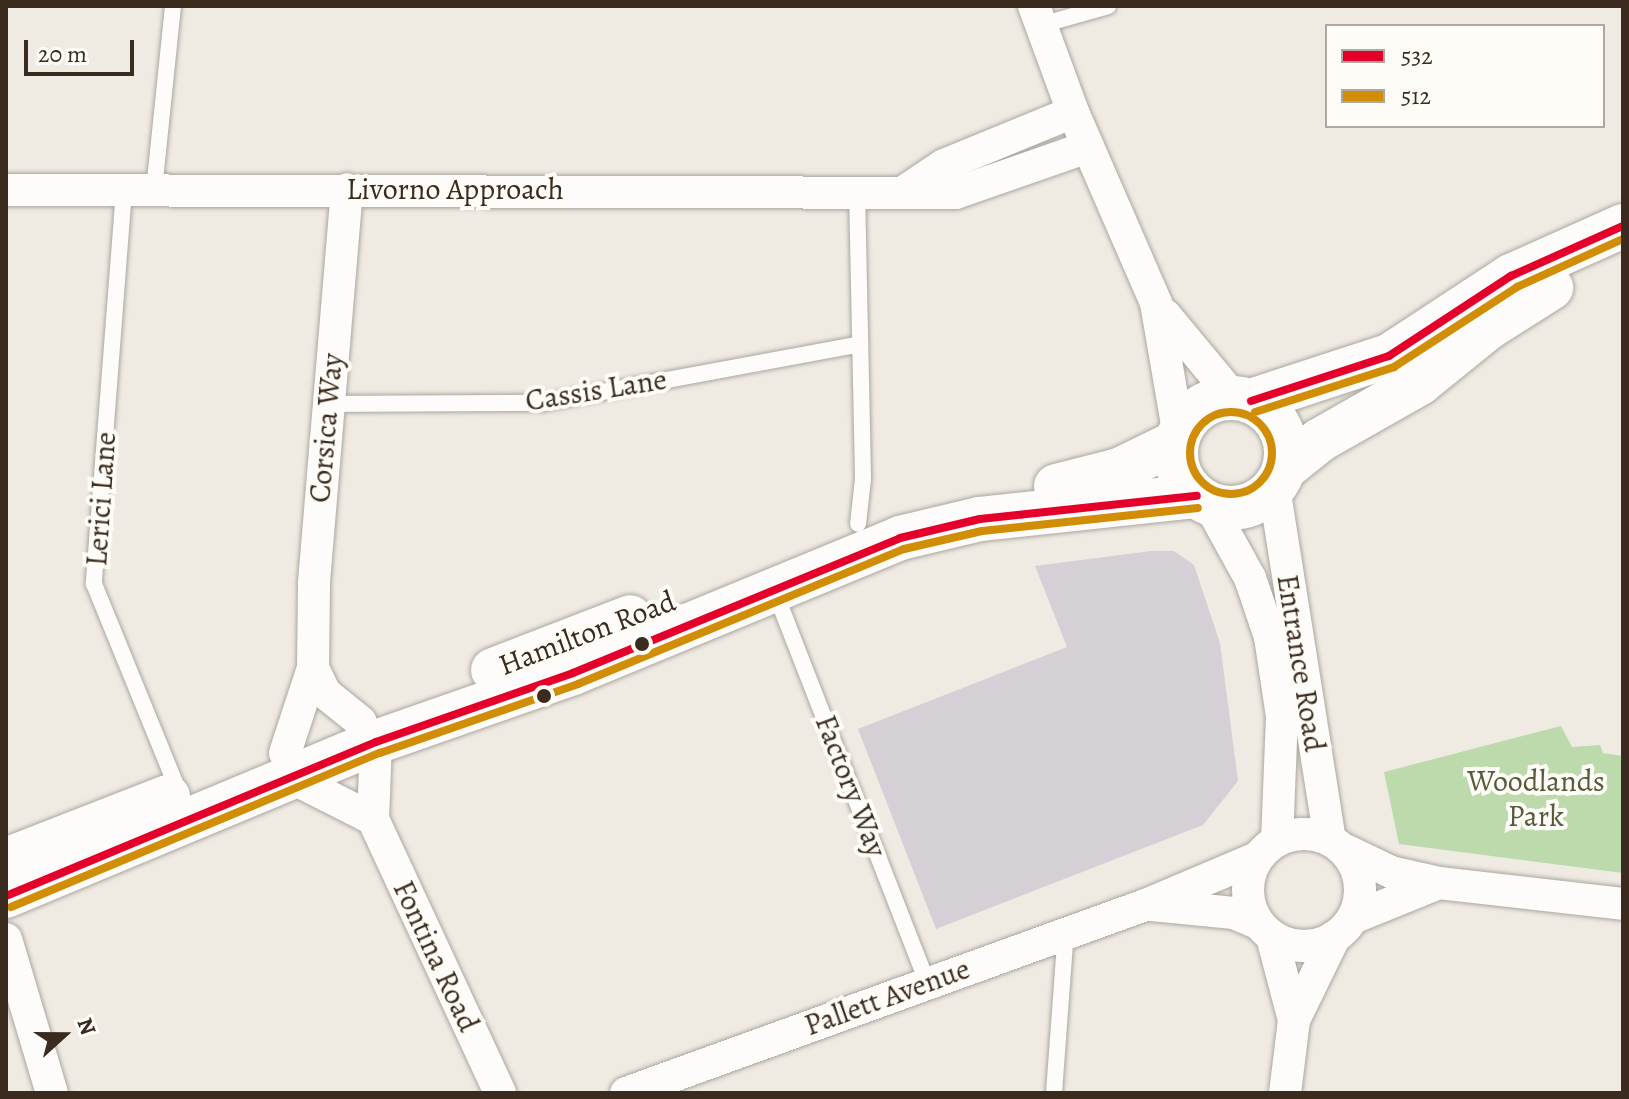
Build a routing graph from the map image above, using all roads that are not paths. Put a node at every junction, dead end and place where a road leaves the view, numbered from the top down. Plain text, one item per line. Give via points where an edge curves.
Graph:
1 (173, 6) edge
2 (1108, 6) edge
3 (1037, 15) edge
4 (1073, 112) junction
5 (1088, 147) junction
6 (857, 188) junction
7 (347, 189) junction
8 (6, 190) edge
9 (139, 190) junction
10 (905, 191) junction
11 (1623, 226) edge
12 (1623, 257) edge
13 (1156, 303) junction
14 (860, 344) junction
15 (1242, 399) junction
16 (328, 404) junction
17 (1178, 439) junction
18 (1279, 478) junction
19 (1202, 499) junction
20 (858, 524) junction
21 (774, 590) junction
22 (313, 668) junction
23 (369, 732) junction
24 (288, 765) junction
25 (179, 792) junction
26 (373, 819) junction
27 (1338, 845) junction
28 (1267, 849) junction
29 (8, 866) edge
30 (1439, 883) junction
31 (1148, 904) junction
32 (1623, 904) edge
33 (1344, 927) junction
34 (1265, 930) junction
35 (1066, 931) junction
36 (6, 939) edge
37 (927, 982) junction
38 (6, 1005) edge
39 (1294, 1020) junction
40 (34, 1046) junction
41 (1285, 1092) edge
42 (52, 1093) edge
43 (500, 1093) edge
44 (626, 1093) edge
45 (1054, 1093) edge
46 (1294, 1093) edge

1 - 9 lane, Lerici Lane
2 - 3 lane
3 - 4 street
4 - 5 street
4 - 10 street via 944,165
5 - 10 street, Livorno Approach via 956,193
5 - 13 street
6 - 7 street, Livorno Approach
6 - 10 street, Livorno Approach
6 - 14 lane
7 - 9 street, Livorno Approach
7 - 16 street, Corsica Way
8 - 9 street, Livorno Approach
9 - 25 lane, Lerici Lane via 94,584
11 - 15 main road via 1511,276 1389,356
12 - 18 main road via 1520,305 1420,383 1320,440
13 - 15 street via 1186,347
13 - 17 street
14 - 16 lane, Cassis Lane via 543,403
14 - 20 lane via 863,479
15 - 17 main road via 1199,408
15 - 18 main road via 1276,421 1283,436
16 - 22 street, Corsica Way
17 - 19 main road via 1180,472
17 - 20 main road, Hamilton Road via 1091,479 957,496
18 - 19 main road via 1236,507
18 - 27 street, Entrance Road
19 - 21 main road, Hamilton Road via 922,530
19 - 28 street, Entrance Road via 1250,578 1270,637 1282,716
20 - 23 main road, Hamilton Road
21 - 23 main road, Hamilton Road via 573,673
21 - 37 lane, Factory Way
22 - 23 street via 325,693
22 - 24 street, Corsica Way
23 - 24 main road, Hamilton Road
23 - 26 street, Fontina Road
24 - 25 main road, Hamilton Road
24 - 26 street
24 - 29 main road, Hamilton Road
25 - 29 main road, Hamilton Road
26 - 43 street, Fontina Road
27 - 28 street via 1295,833
27 - 30 street via 1391,872
27 - 33 street via 1360,883
28 - 31 street, Pallett Avenue
28 - 34 street via 1247,887
30 - 32 street
30 - 33 street
31 - 34 street, Pallett Avenue via 1234,913
31 - 35 street, Pallett Avenue
33 - 34 street via 1308,946
33 - 39 street
34 - 39 street
35 - 37 street, Pallett Avenue
35 - 45 lane
36 - 40 street
37 - 44 street, Pallett Avenue
38 - 40 street
39 - 41 street
40 - 42 street
41 - 46 lane

